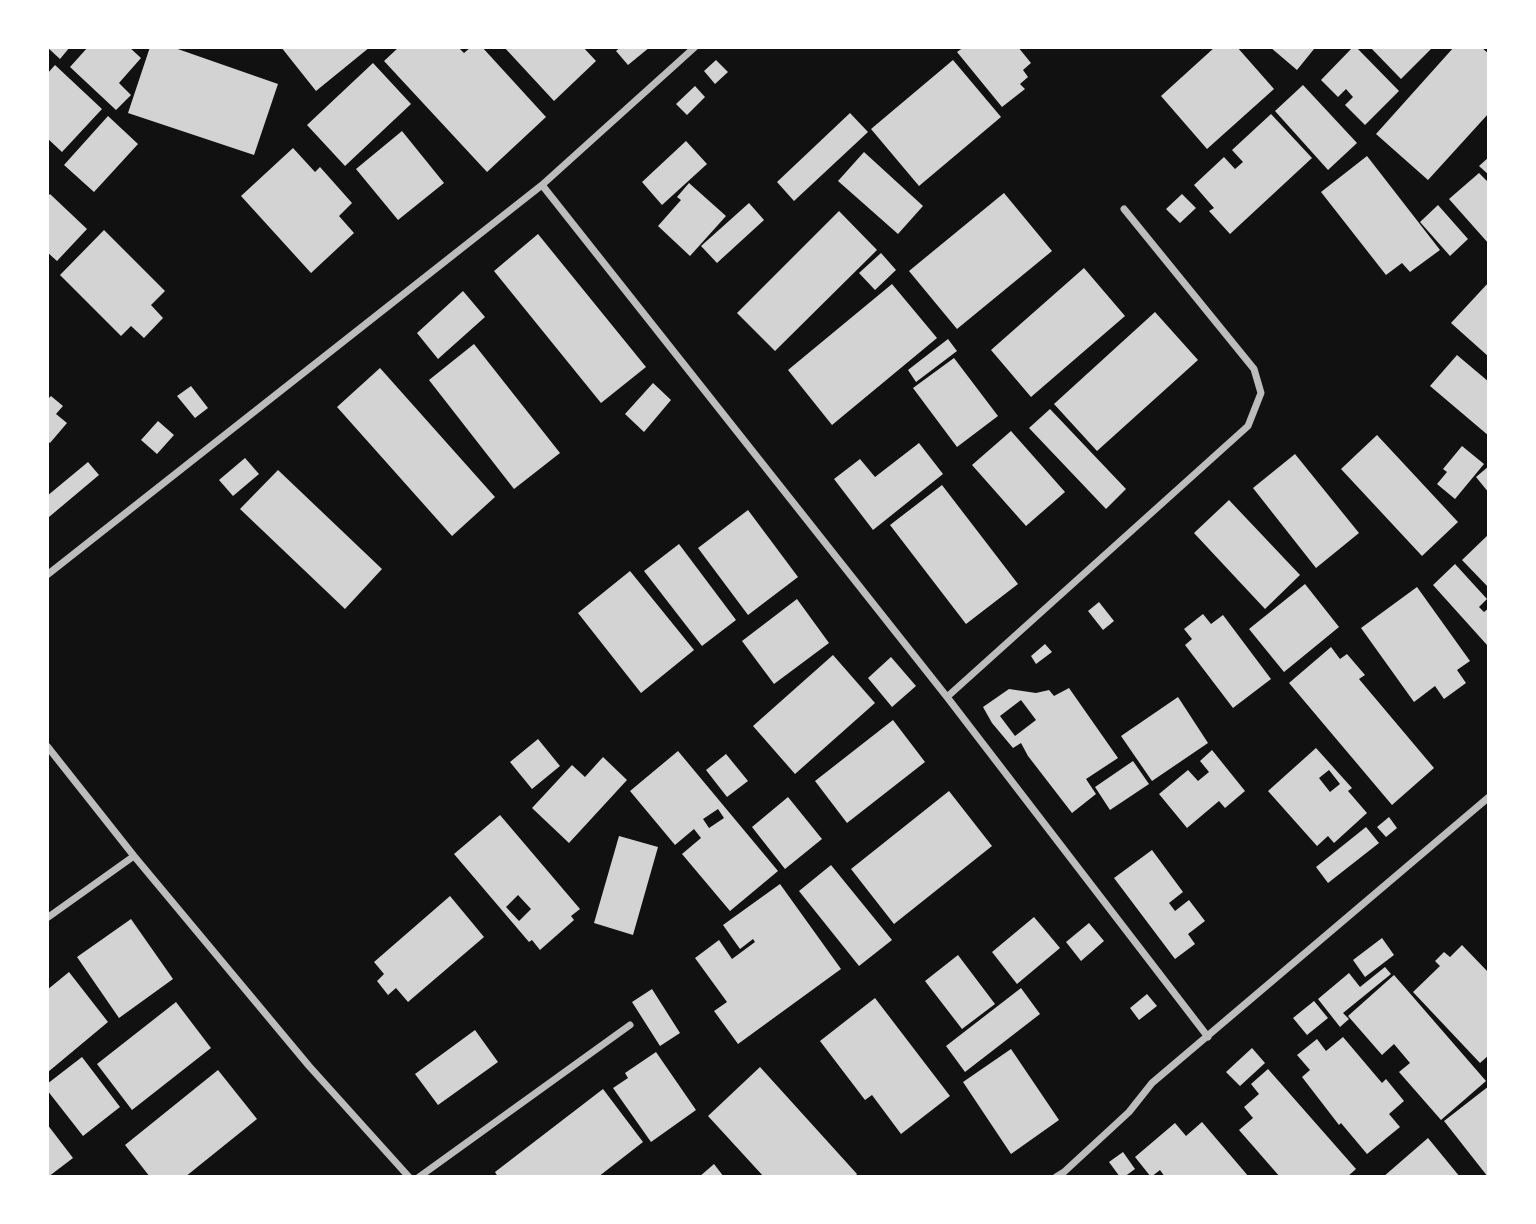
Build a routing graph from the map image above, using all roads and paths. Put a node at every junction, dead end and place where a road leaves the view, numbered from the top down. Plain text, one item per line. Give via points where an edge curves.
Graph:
1 (695, 47) edge
2 (542, 185) junction
3 (1125, 209) dead end
4 (47, 575) edge
5 (947, 697) junction
6 (47, 746) edge
7 (1489, 797) edge
8 (134, 856) junction
9 (47, 918) edge
10 (629, 1025) dead end
11 (1208, 1037) junction
12 (409, 1177) edge
13 (419, 1177) edge
14 (1056, 1177) edge

1 - 2 street
2 - 4 street
2 - 5 street
3 - 5 street via 1254,369 1261,393 1248,426
5 - 11 street
6 - 8 street
7 - 11 street
8 - 9 street
8 - 12 street via 309,1066
10 - 13 street
11 - 14 street via 1152,1083 1129,1112

